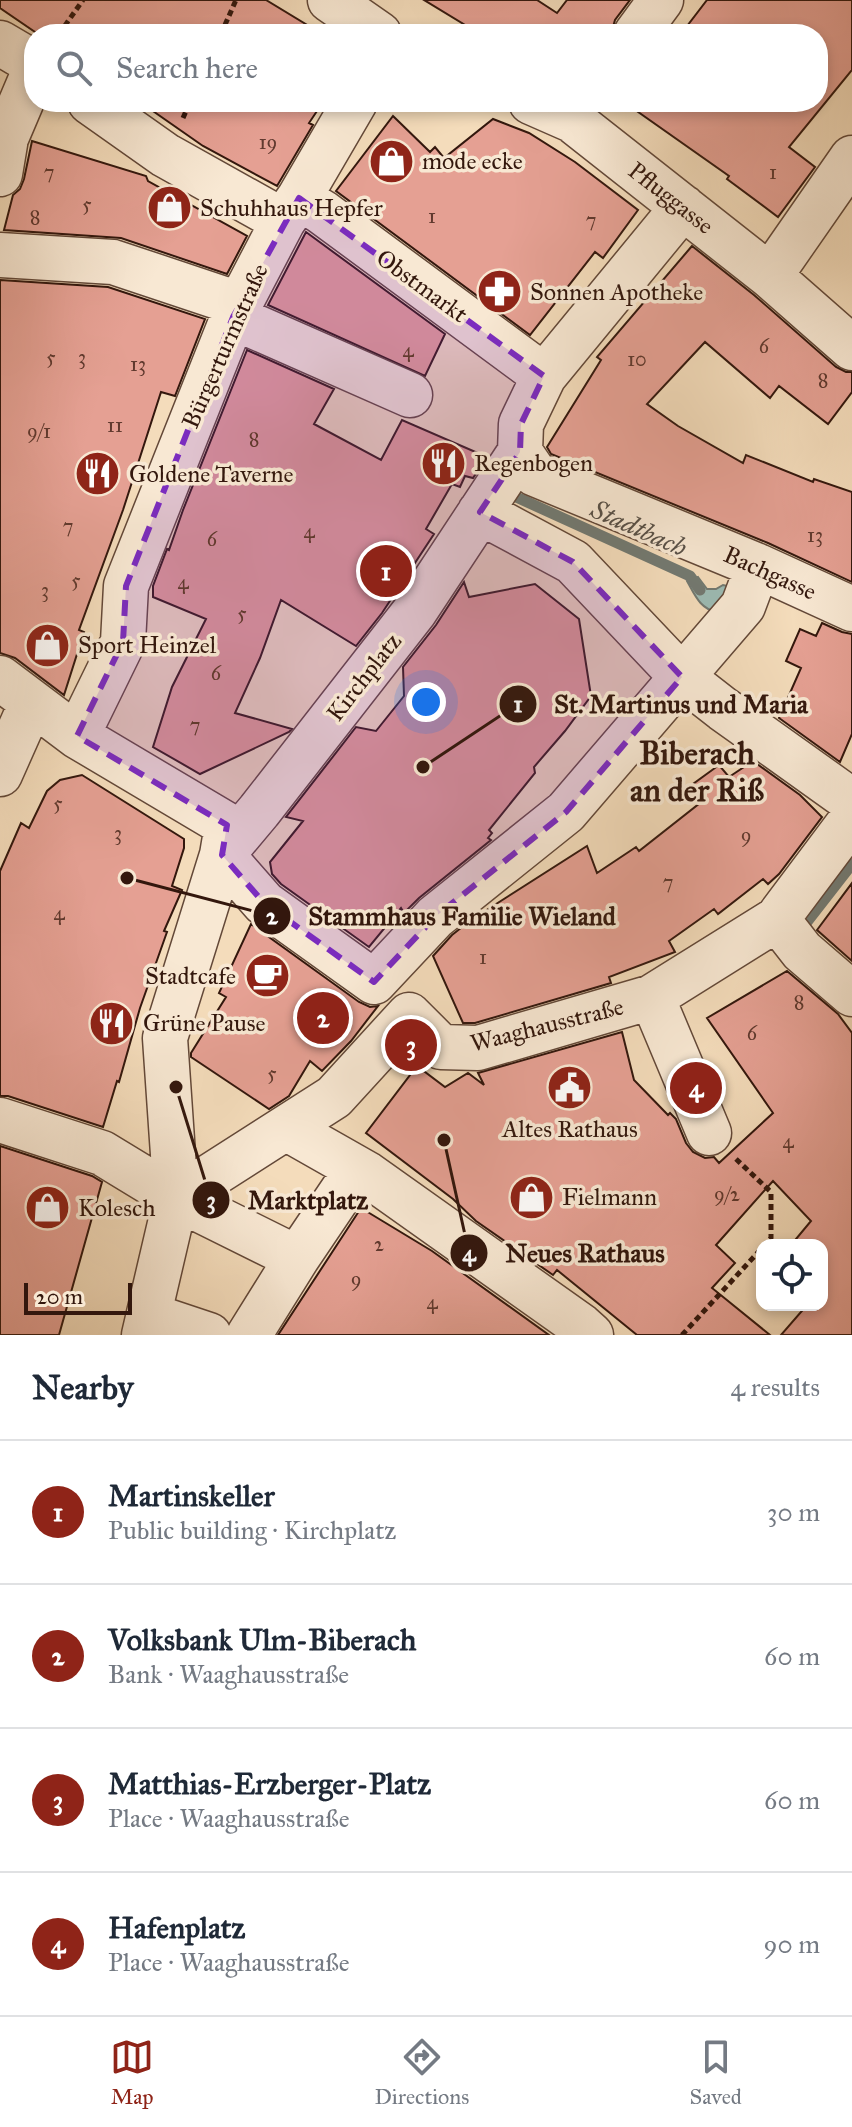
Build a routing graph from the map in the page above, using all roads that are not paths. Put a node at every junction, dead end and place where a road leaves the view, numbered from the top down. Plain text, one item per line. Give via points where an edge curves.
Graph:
1 (330, 0) edge
2 (661, 0) edge
3 (365, 24) edge
4 (643, 24) edge
5 (0, 43) edge
6 (24, 57) edge
7 (24, 96) edge
8 (104, 112) edge
9 (349, 112) edge
10 (580, 112) edge
11 (2, 150) edge
12 (852, 158) edge
13 (683, 207) junction
14 (291, 209) junction
15 (0, 255) edge
16 (770, 276) junction
17 (236, 310) junction
18 (852, 348) edge
19 (544, 376) junction
20 (410, 395) dead end
21 (520, 452) junction
22 (480, 512) junction
23 (758, 566) junction
24 (852, 609) edge
25 (682, 677) junction
26 (16, 690) edge
27 (77, 736) junction
28 (0, 774) edge
29 (852, 801) edge
30 (852, 819) edge
31 (222, 855) junction
32 (777, 919) junction
33 (852, 994) edge
34 (652, 997) junction
35 (0, 1120) edge
36 (286, 1128) junction
37 (709, 1133) road end
38 (362, 1171) junction
39 (176, 1198) junction
40 (289, 1253) junction
41 (147, 1325) edge
42 (581, 1332) edge
43 (209, 1335) edge
44 (249, 1335) edge

1 - 3 street
2 - 4 street
5 - 6 street
7 - 11 street
8 - 14 street, Obstmarkt via 165,155
9 - 14 street, Bürgerturmstraße
10 - 13 street, Pfluggasse
12 - 16 street
13 - 16 street, Pfluggasse
13 - 19 street
14 - 17 street, Bürgerturmstraße
14 - 19 street, Obstmarkt via 322,212
15 - 17 street via 113,262 188,285
16 - 18 street, Pfluggasse
17 - 20 street
17 - 27 street, Bürgerturmstraße via 126,586 123,642
19 - 21 street via 521,424
21 - 22 street, Kirchplatz
21 - 23 street, Bachgasse via 535,474
22 - 25 street via 573,562
22 - 31 street, Kirchplatz via 415,611
23 - 24 street, Bachgasse
23 - 25 street via 743,606
25 - 29 street
25 - 31 street via 566,812 435,917 374,982 264,903
26 - 27 street
26 - 28 street
27 - 31 street via 227,825
30 - 32 street, Waaghausstraße
31 - 39 street via 165,1038
32 - 33 street via 802,951
32 - 34 street, Waaghausstraße
34 - 36 street, Waaghausstraße via 478,1048 441,1047 409,1015 334,1097
34 - 37 street, Waaghausstraße
35 - 39 street via 102,1153
36 - 38 street
36 - 39 street
38 - 40 street
38 - 42 street
39 - 40 street
39 - 41 street
40 - 44 street
41 - 43 street

